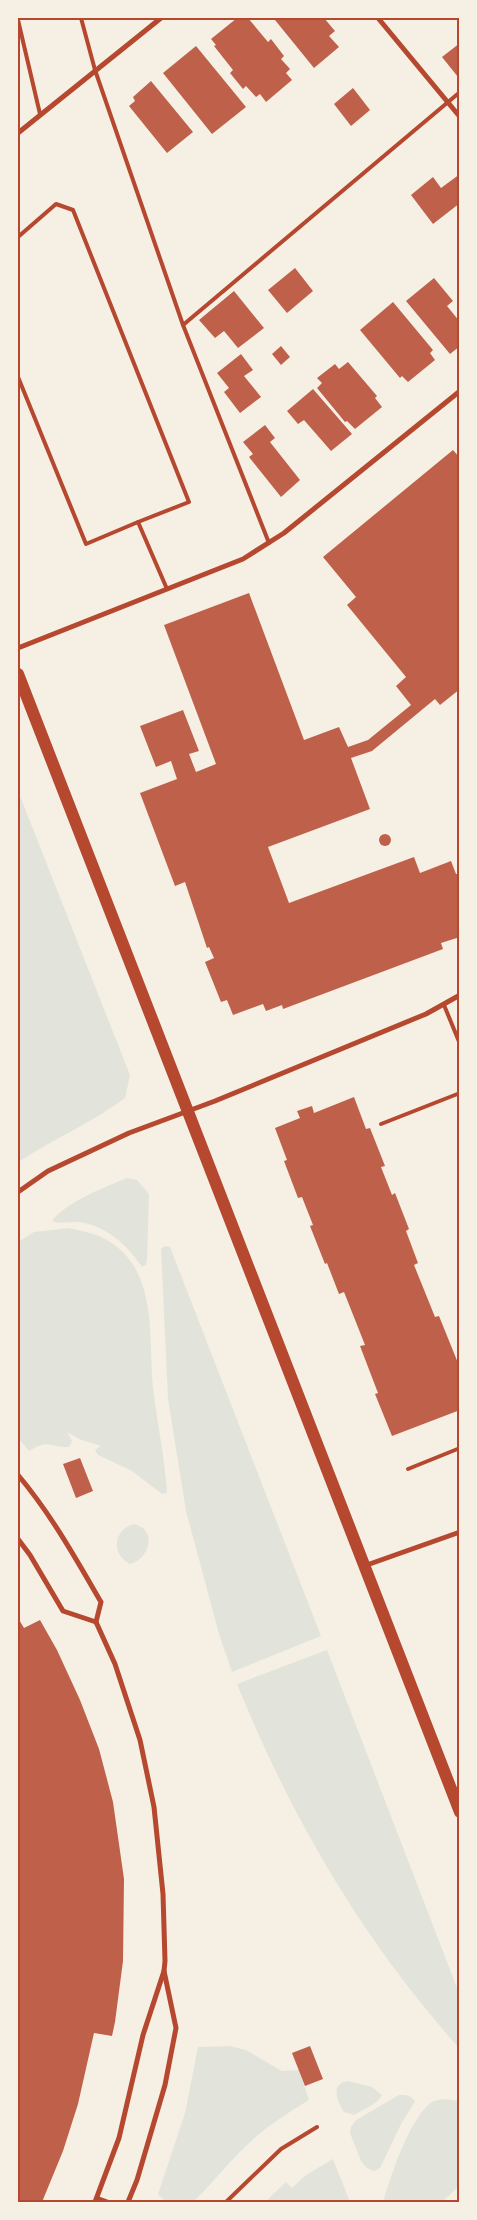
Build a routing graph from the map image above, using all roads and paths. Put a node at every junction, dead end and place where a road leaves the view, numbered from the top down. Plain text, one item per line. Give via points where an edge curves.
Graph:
1 (81, 18) edge
2 (161, 18) edge
3 (378, 18) edge
4 (18, 20) edge
5 (19, 34) edge
6 (95, 70) junction
7 (460, 92) edge
8 (447, 102) junction
9 (40, 114) junction
10 (460, 117) edge
11 (18, 133) edge
12 (18, 237) edge
13 (183, 325) junction
14 (18, 377) edge
15 (460, 391) edge
16 (138, 522) junction
17 (269, 542) junction
18 (167, 589) junction
19 (18, 648) edge
20 (18, 674) edge
21 (460, 995) edge
22 (444, 1005) junction
23 (460, 1044) edge
24 (460, 1093) edge
25 (187, 1111) junction
26 (381, 1124) dead end
27 (18, 1192) edge
28 (460, 1448) edge
29 (408, 1469) dead end
30 (18, 1475) edge
31 (460, 1532) edge
32 (18, 1539) edge
33 (363, 1566) junction
34 (96, 1622) junction
35 (460, 1812) edge
36 (164, 1971) junction
37 (317, 2127) dead end
38 (96, 2200) edge
39 (108, 2202) edge
40 (128, 2202) edge
41 (226, 2202) edge

1 - 6 lane
2 - 6 street
3 - 8 street
4 - 5 lane
5 - 9 lane
6 - 9 street
6 - 13 lane
7 - 8 lane
8 - 10 street
8 - 13 lane
9 - 11 street
12 - 16 lane via 56,204 73,210 189,502
13 - 17 lane
14 - 16 lane via 86,544
15 - 17 street
16 - 18 lane
17 - 18 street via 244,559
18 - 19 street
20 - 25 main road
21 - 22 street
22 - 23 lane
22 - 25 street
24 - 26 lane
25 - 27 street via 87,1152
25 - 33 main road
28 - 29 lane
30 - 34 street via 73,1553 101,1602
31 - 33 street
32 - 34 street via 63,1611
33 - 35 main road
34 - 36 street via 115,1664 140,1740 154,1807 163,1894
36 - 38 street via 143,2035 119,2138
36 - 40 street via 176,2028 165,2085
37 - 41 lane via 281,2149
38 - 39 lane

